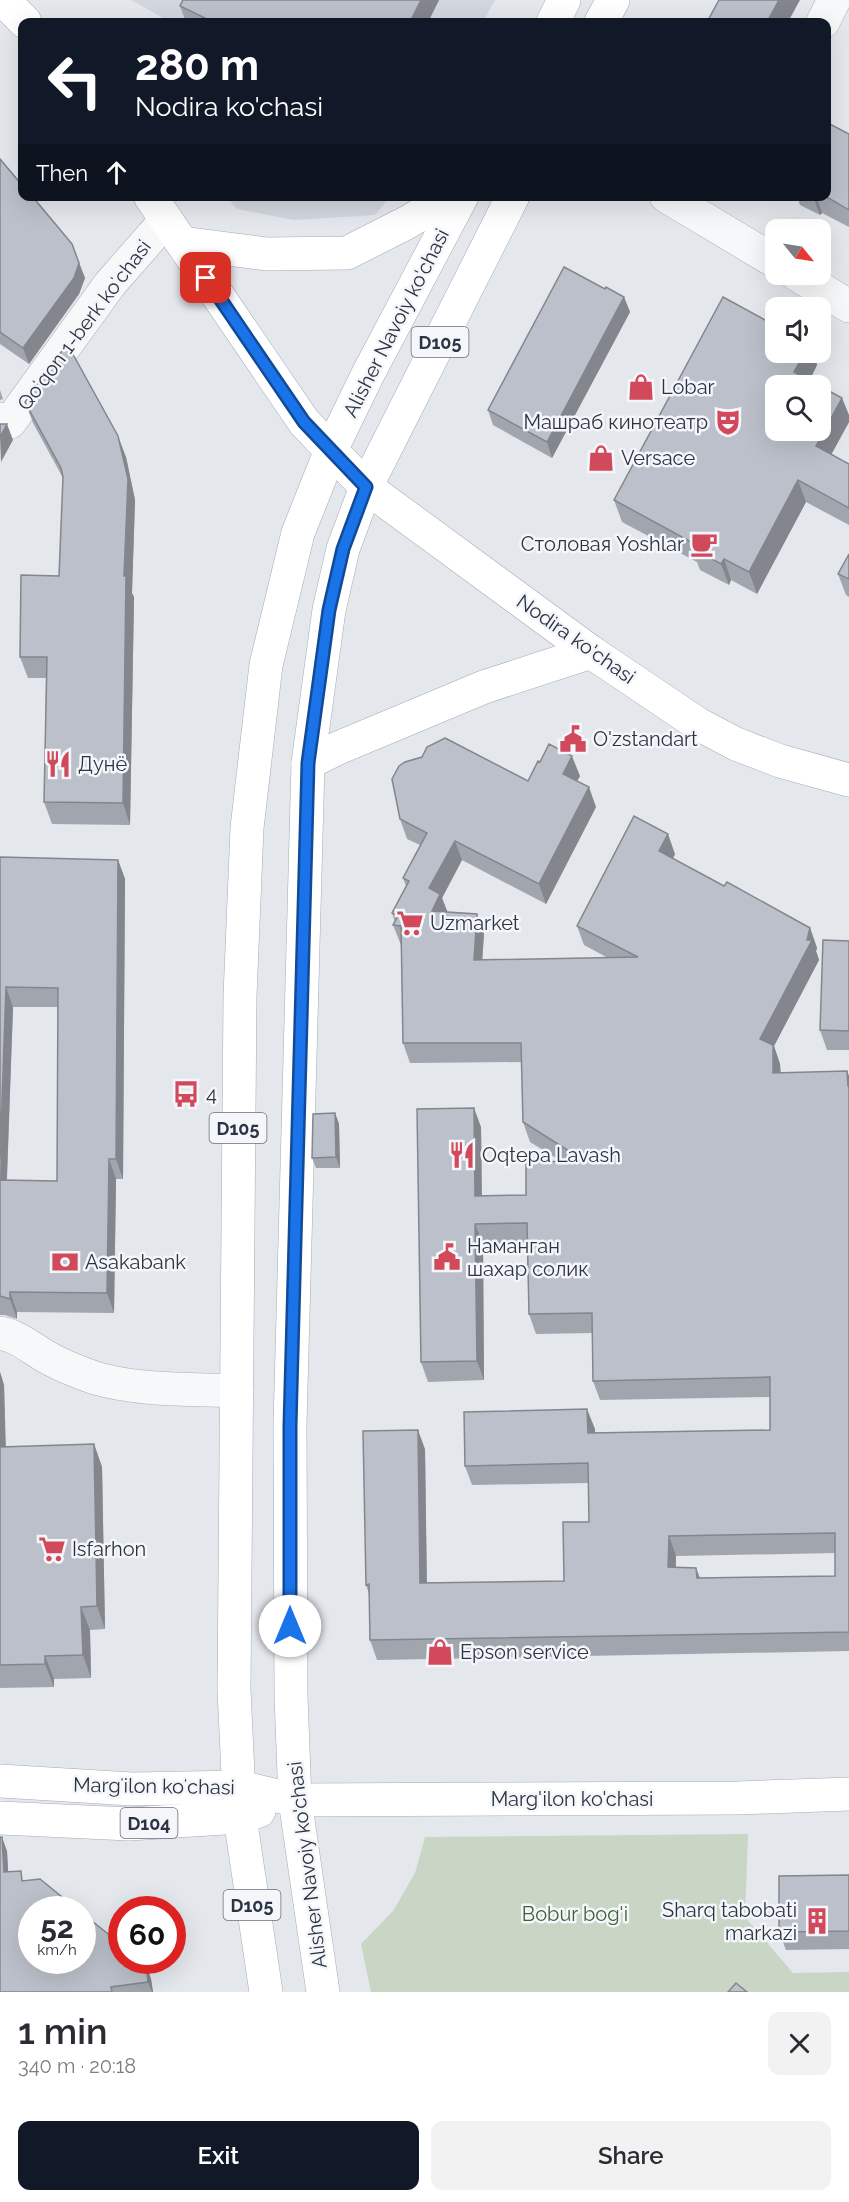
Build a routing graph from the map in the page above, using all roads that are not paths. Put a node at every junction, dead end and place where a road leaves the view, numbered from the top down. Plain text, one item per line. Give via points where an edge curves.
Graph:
1 (3, 0) edge
2 (564, 0) edge
3 (613, 0) edge
4 (834, 0) edge
5 (21, 18) edge
6 (555, 18) edge
7 (604, 18) edge
8 (825, 18) edge
9 (443, 201) edge
10 (459, 201) edge
11 (510, 201) edge
12 (674, 201) edge
13 (166, 220) edge
14 (765, 255) edge
15 (814, 285) edge
16 (849, 306) edge
17 (0, 419) edge
18 (331, 450) junction
19 (366, 487) junction
20 (591, 652) junction
21 (308, 763) junction
22 (849, 780) edge
23 (0, 1333) edge
24 (237, 1391) junction
25 (0, 1781) edge
26 (849, 1794) edge
27 (296, 1800) junction
28 (239, 1802) junction
29 (0, 1818) edge
30 (266, 1992) edge
31 (323, 1992) edge

1 - 5 main road
2 - 6 main road
3 - 7 main road
4 - 8 street
9 - 13 main road via 346,253 267,254
10 - 18 main road, Alisher Navoiy ko'chasi / D105
11 - 19 main road, Alisher Navoiy ko'chasi / D105
12 - 14 street
13 - 17 street, Qoʻqon 1-berk koʻchasi via 110,284 10,422
13 - 18 main road, Nodira ko'chasi via 304,422
15 - 16 street
18 - 19 main road, Nodira ko'chasi
18 - 24 main road, D105 via 298,533 266,665 248,828 240,996
19 - 20 main road, Nodira ko'chasi
19 - 21 main road, Alisher Navoiy ko'chasi / D105 via 343,549 329,610
20 - 21 main road via 484,687
20 - 22 main road, Nodira ko'chasi via 698,724 736,744
21 - 27 main road, Alisher Navoiy ko'chasi / D105 via 290,1425 291,1688
23 - 24 street via 95,1378 141,1386
24 - 28 main road, D105 via 234,1689
25 - 28 main road, Margʻilon koʻchasi / D104 via 132,1789
26 - 27 main road, Marg'ilon ko'chasi
27 - 28 main road, Margʻilon koʻchasi / D104
27 - 31 main road, Alisher Navoiy ko'chasi / D105
28 - 29 main road, Margʻilon koʻchasi / D104 via 129,1824
28 - 30 main road, D105

